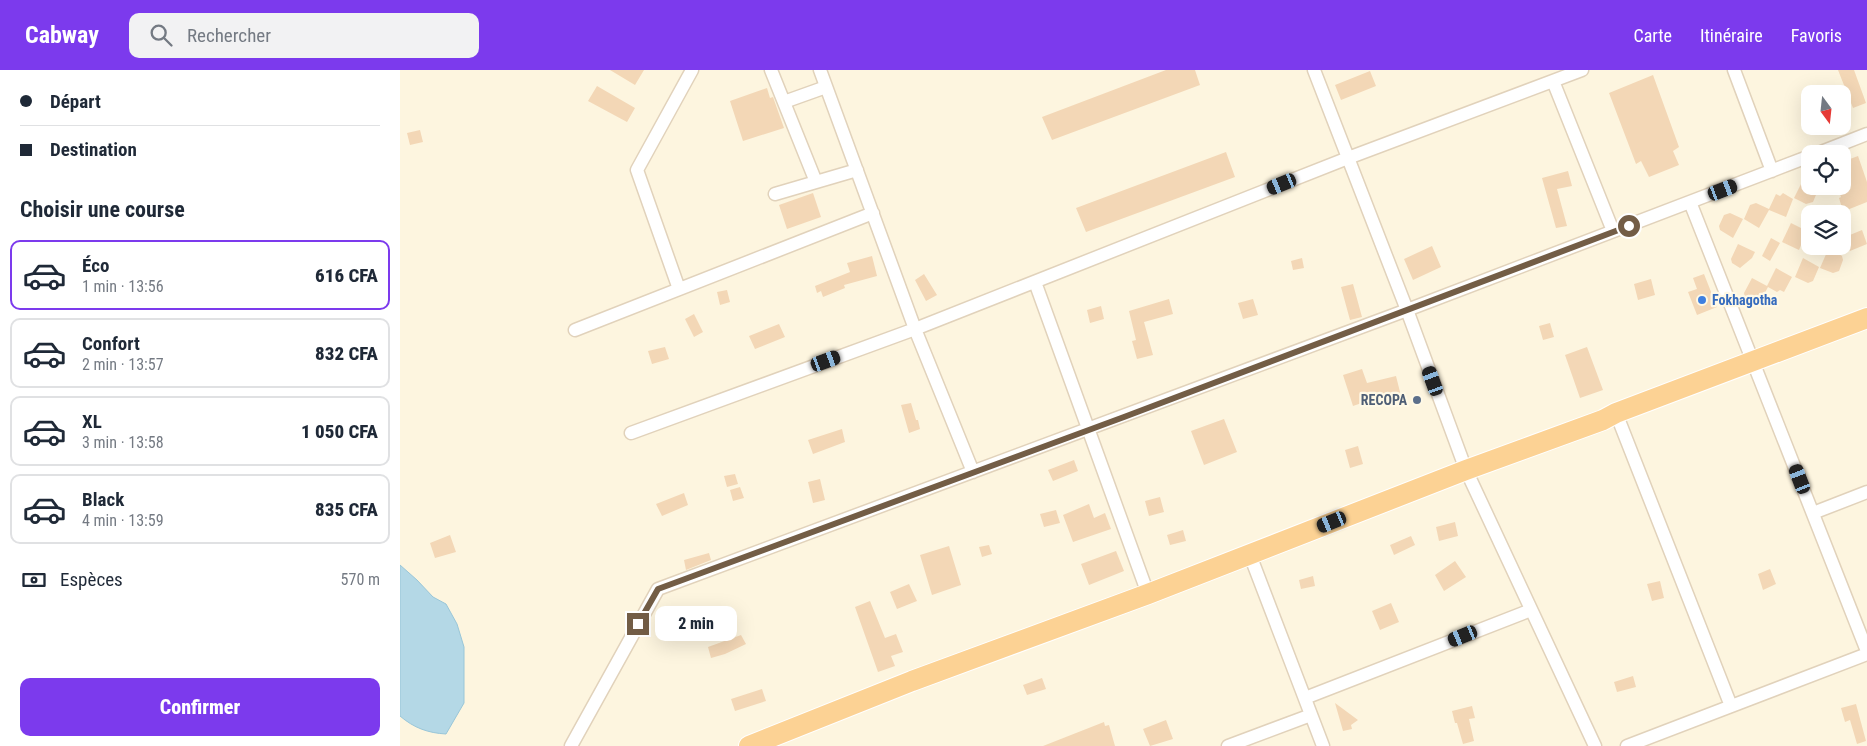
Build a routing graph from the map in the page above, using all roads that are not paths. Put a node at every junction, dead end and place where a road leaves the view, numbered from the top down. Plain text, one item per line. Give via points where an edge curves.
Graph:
1 (692, 70) edge
2 (772, 70) edge
3 (820, 70) edge
4 (1314, 70) edge
5 (1582, 70) edge
6 (1734, 70) edge
7 (1553, 81) junction
8 (826, 87) junction
9 (784, 102) junction
10 (1867, 134) edge
11 (1839, 145) edge
12 (1348, 158) junction
13 (1801, 160) edge
14 (856, 170) junction
15 (1772, 171) junction
16 (816, 182) junction
17 (775, 194) dead end
18 (1690, 202) junction
19 (873, 213) junction
20 (1613, 232) junction
21 (1035, 282) junction
22 (679, 289) junction
23 (1407, 310) junction
24 (1867, 318) edge
25 (915, 329) junction
26 (575, 330) dead end
27 (1753, 361) junction
28 (1616, 413) junction
29 (1088, 430) junction
30 (630, 433) dead end
31 (1466, 470) junction
32 (973, 472) junction
33 (1867, 492) edge
34 (1813, 513) junction
35 (1250, 555) junction
36 (1148, 594) junction
37 (1531, 610) junction
38 (1867, 652) edge
39 (1305, 698) junction
40 (1732, 706) junction
41 (1311, 714) junction
42 (571, 746) edge
43 (749, 746) edge
44 (1228, 746) edge
45 (1323, 746) edge
46 (1595, 746) edge
47 (1627, 746) edge

1 - 22 street via 637,170
2 - 9 street
3 - 8 street
4 - 12 street
5 - 7 street
6 - 15 street
7 - 12 street
7 - 20 street
8 - 9 street
8 - 14 street
9 - 16 street
10 - 11 street
12 - 21 street
12 - 23 street
13 - 15 street
14 - 16 street
14 - 19 street
15 - 18 street
16 - 17 street
18 - 20 street
18 - 27 street
19 - 22 street
19 - 25 street
20 - 23 street
21 - 25 street
21 - 29 street
22 - 26 street
23 - 29 street
23 - 31 street
24 - 27 highway
25 - 30 street
25 - 32 street
27 - 28 highway
27 - 34 street
28 - 31 highway
28 - 40 street
29 - 32 street
29 - 36 street
31 - 35 highway
31 - 37 street
32 - 42 street via 658,589
33 - 34 street
34 - 38 street
35 - 36 highway
35 - 39 street
36 - 43 highway via 912,681
37 - 39 street
37 - 46 street
38 - 40 street
39 - 41 street
40 - 47 street
41 - 44 street
41 - 45 street

